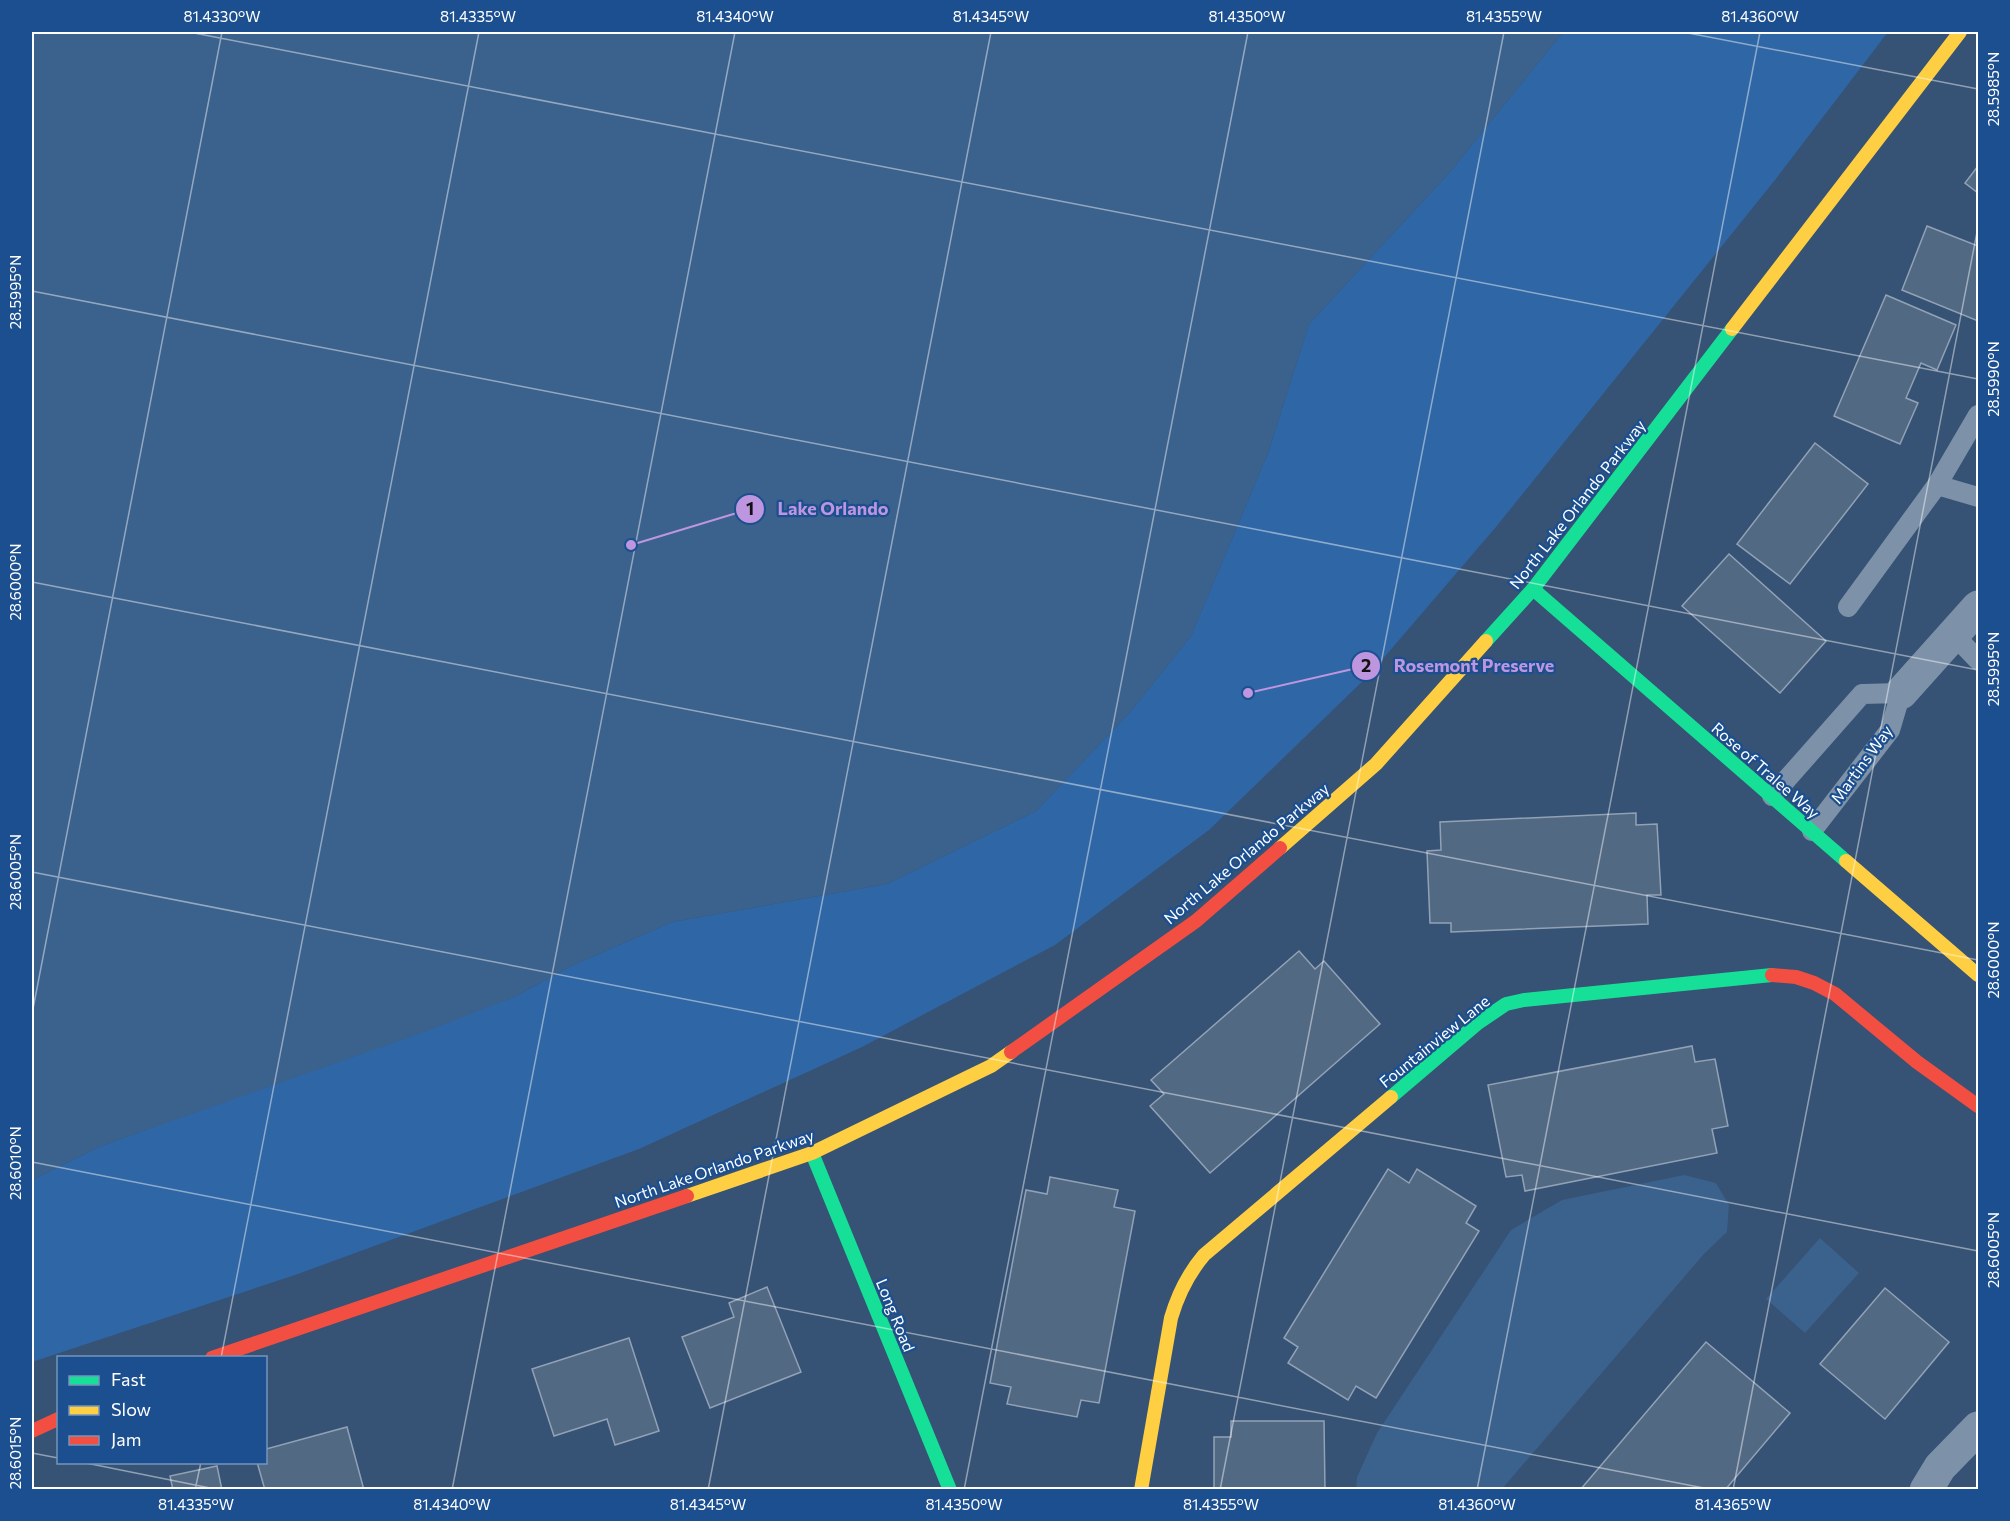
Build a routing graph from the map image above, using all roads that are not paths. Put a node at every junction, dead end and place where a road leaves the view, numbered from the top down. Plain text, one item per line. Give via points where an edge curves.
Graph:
1 (1960, 32) edge
2 (1978, 415) edge
3 (1937, 485) junction
4 (1978, 497) edge
5 (1533, 589) junction
6 (1848, 607) dead end
7 (1978, 607) edge
8 (1953, 635) junction
9 (1978, 660) edge
10 (1901, 693) junction
11 (1772, 796) junction
12 (1812, 831) junction
13 (1978, 975) edge
14 (1978, 1106) edge
15 (812, 1153) junction
16 (218, 1356) edge
17 (57, 1419) edge
18 (1978, 1428) edge
19 (32, 1431) edge
20 (950, 1490) edge
21 (1141, 1490) edge
22 (1926, 1490) edge

1 - 5 street, North Lake Orlando Parkway
2 - 3 lane
3 - 4 lane
3 - 6 lane
5 - 11 street, Rose of Tralee Way
5 - 15 street, North Lake Orlando Parkway via 1376,764 1196,921 991,1066
7 - 8 street, Martins Way
8 - 9 lane
8 - 10 street, Martins Way
10 - 11 lane via 1862,694
10 - 12 lane, Martins Way via 1890,730
11 - 12 street, Rose of Tralee Way
12 - 13 street, Rose of Tralee Way
14 - 21 street, Fountainview Lane via 1835,994 1796,977 1771,975 1506,1004 1478,1023 1191,1270 1178,1293 1171,1318
15 - 16 street, North Lake Orlando Parkway
15 - 20 street, Long Road
17 - 19 street
18 - 22 street via 1940,1467

